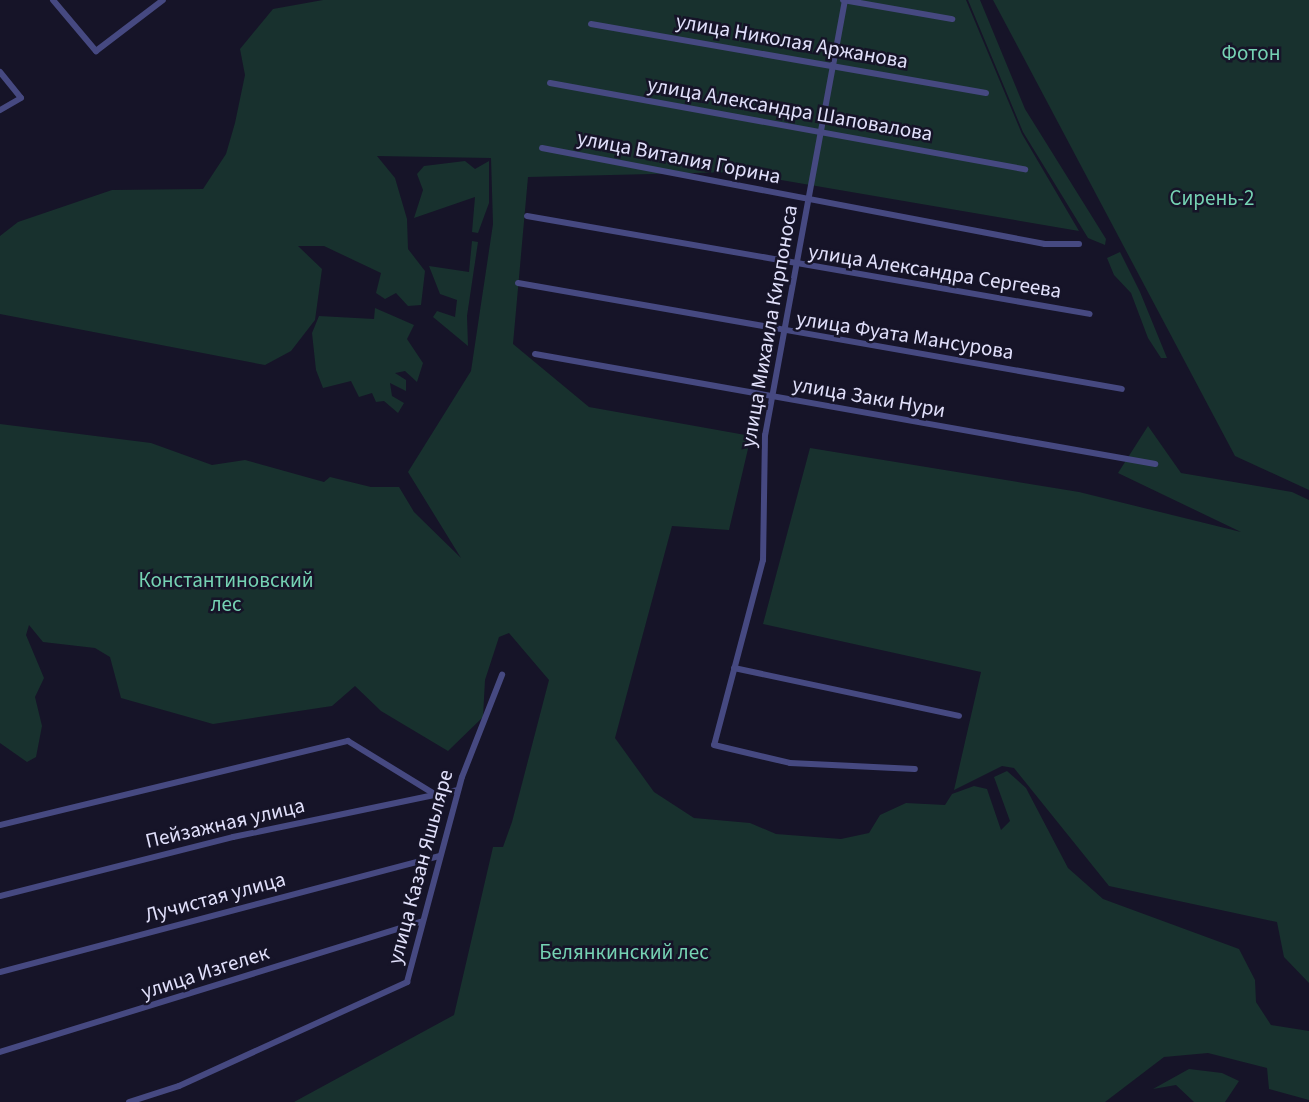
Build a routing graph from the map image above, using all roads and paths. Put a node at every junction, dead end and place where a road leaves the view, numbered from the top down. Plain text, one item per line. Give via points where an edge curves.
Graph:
1 (53, 0) edge
2 (844, 0) edge
3 (160, 1) edge
4 (952, 19) dead end
5 (591, 24) dead end
6 (833, 66) junction
7 (0, 72) edge
8 (550, 83) dead end
9 (986, 93) dead end
10 (0, 110) edge
11 (821, 132) junction
12 (542, 148) dead end
13 (1025, 169) dead end
14 (808, 201) junction
15 (527, 216) dead end
16 (1079, 244) dead end
17 (796, 266) junction
18 (518, 283) dead end
19 (1090, 314) dead end
20 (783, 332) junction
21 (536, 354) dead end
22 (1122, 388) dead end
23 (771, 397) junction
24 (1155, 464) dead end
25 (734, 668) junction
26 (502, 675) dead end
27 (959, 716) dead end
28 (915, 769) dead end
29 (458, 790) junction
30 (436, 795) junction
31 (0, 825) edge
32 (439, 856) junction
33 (0, 896) edge
34 (421, 922) junction
35 (0, 972) edge
36 (0, 1052) edge
37 (129, 1102) edge

1 - 3 street via 96,51
2 - 4 street
2 - 6 street, улица Михаила Кирпоноса
5 - 6 street, улица Николая Аржанова
6 - 9 street, улица Николая Аржанова
6 - 11 street, улица Михаила Кирпоноса
7 - 10 street via 21,98
8 - 11 street, улица Александра Шаповалова
11 - 13 street, улица Александра Шаповалова
11 - 14 street, улица Михаила Кирпоноса
12 - 14 street, улица Виталия Горина
14 - 16 street, улица Виталия Горина via 1045,244
14 - 17 street, улица Михаила Кирпоноса
15 - 17 street, улица Александра Сергеева
17 - 19 street, улица Александра Сергеева
17 - 20 street, улица Михаила Кирпоноса
18 - 20 street, улица Фуата Мансурова
20 - 22 street, улица Фуата Мансурова
20 - 23 street, улица Михаила Кирпоноса
21 - 23 street, улица Заки Нури
23 - 24 street, улица Заки Нури
23 - 25 street, улица Михаила Кирпоноса via 765,435 763,560
25 - 27 street
25 - 28 street, улица Михаила Кирпоноса via 714,746 790,763
26 - 29 street, улица Казан Яшьляре
29 - 30 street, Пейзажная улица
29 - 32 street, улица Казан Яшьляре
30 - 31 street, улица Казан Яшьляре via 348,741
30 - 33 street, Пейзажная улица via 233,837
32 - 34 street, улица Казан Яшьляре
32 - 35 street, Лучистая улица
34 - 36 street, улица Изгелек
34 - 37 street, улица Казан Яшьляре via 407,982 179,1086

